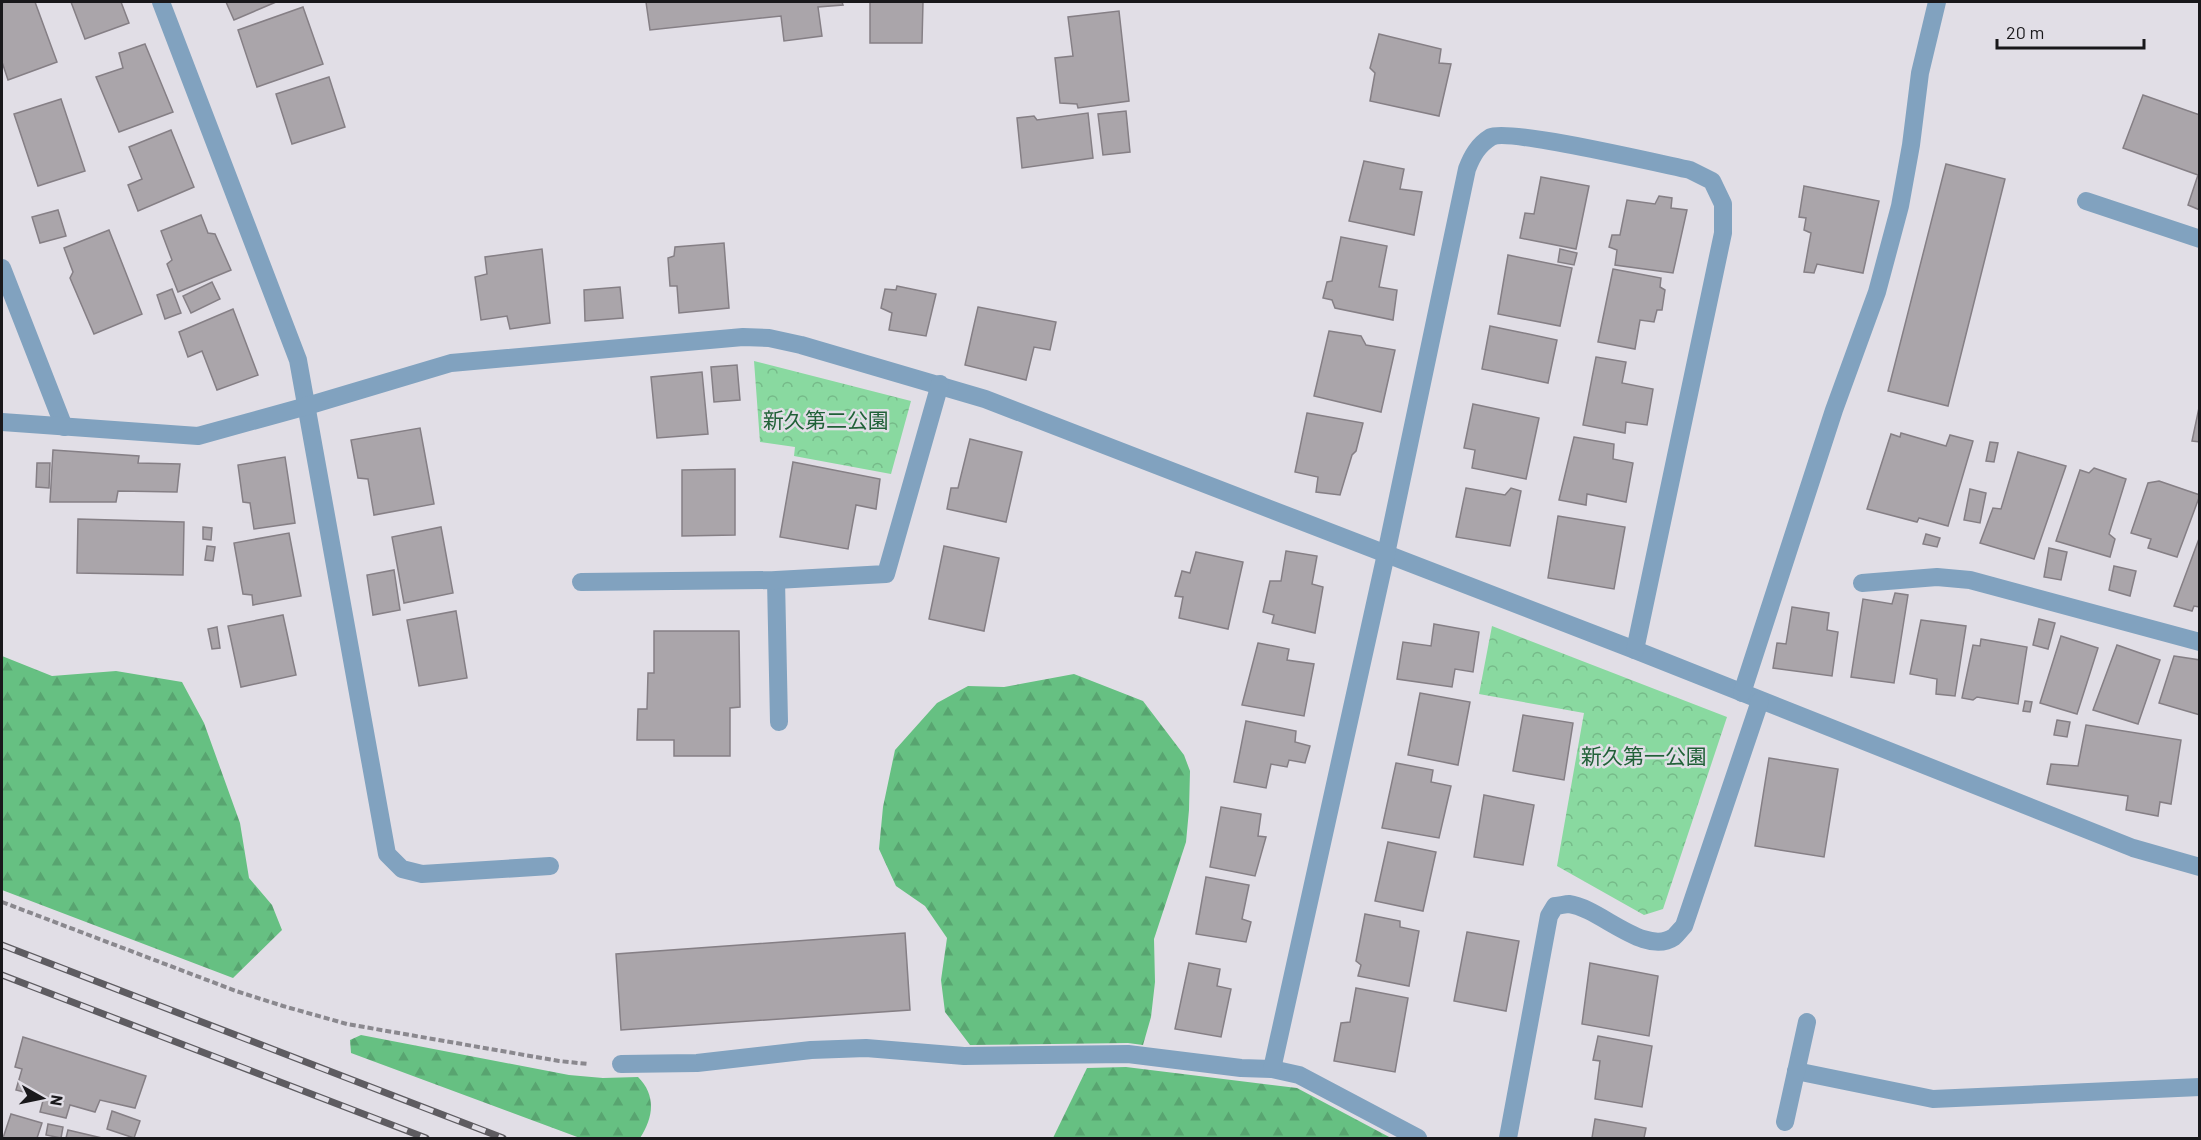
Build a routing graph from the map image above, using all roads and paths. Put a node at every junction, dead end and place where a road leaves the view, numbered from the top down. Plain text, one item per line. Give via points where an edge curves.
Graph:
1 (161, 2) edge
2 (1937, 2) edge
3 (2086, 201) dead end
4 (2199, 239) edge
5 (2, 268) edge
6 (940, 384) junction
7 (307, 406) junction
8 (2, 423) edge
9 (64, 427) junction
10 (1386, 554) junction
11 (776, 580) junction
12 (581, 582) dead end
13 (1862, 583) dead end
14 (2199, 642) edge
15 (1635, 650) junction
16 (1742, 693) junction
17 (1760, 701) junction
18 (779, 722) dead end
19 (550, 866) dead end
20 (2199, 867) edge
21 (2, 902) edge
22 (1807, 1022) dead end
23 (621, 1064) joint
24 (1272, 1069) junction
25 (1796, 1071) junction
26 (2199, 1087) edge
27 (1785, 1122) dead end
28 (1418, 1138) edge
29 (1508, 1138) edge

1 - 7 street via 298,360
2 - 16 street via 1920,73 1900,206 1877,292 1834,410
3 - 4 street
5 - 9 street
6 - 7 street via 801,345 769,338 743,338 451,363
6 - 10 street
6 - 11 street via 886,574
7 - 9 street via 198,436
7 - 19 street via 387,854 402,869 422,874
8 - 9 street
10 - 15 street
10 - 15 street via 1467,169 1475,150 1493,136 1524,136 1690,170 1712,181 1723,204 1723,233
10 - 24 street
11 - 12 street
11 - 18 street
13 - 14 street via 1937,577 1970,580
15 - 16 street
16 - 17 street
17 - 20 street via 2133,848
17 - 29 street via 1684,926 1674,937 1656,942 1639,938 1594,912 1568,904 1555,906 1549,916
21 - 23 path via 237,991 347,1024 559,1061
22 - 25 street
23 - 24 street via 697,1063 866,1048 964,1056 1128,1054
24 - 28 street via 1299,1075
25 - 26 street via 1934,1099
25 - 27 street

